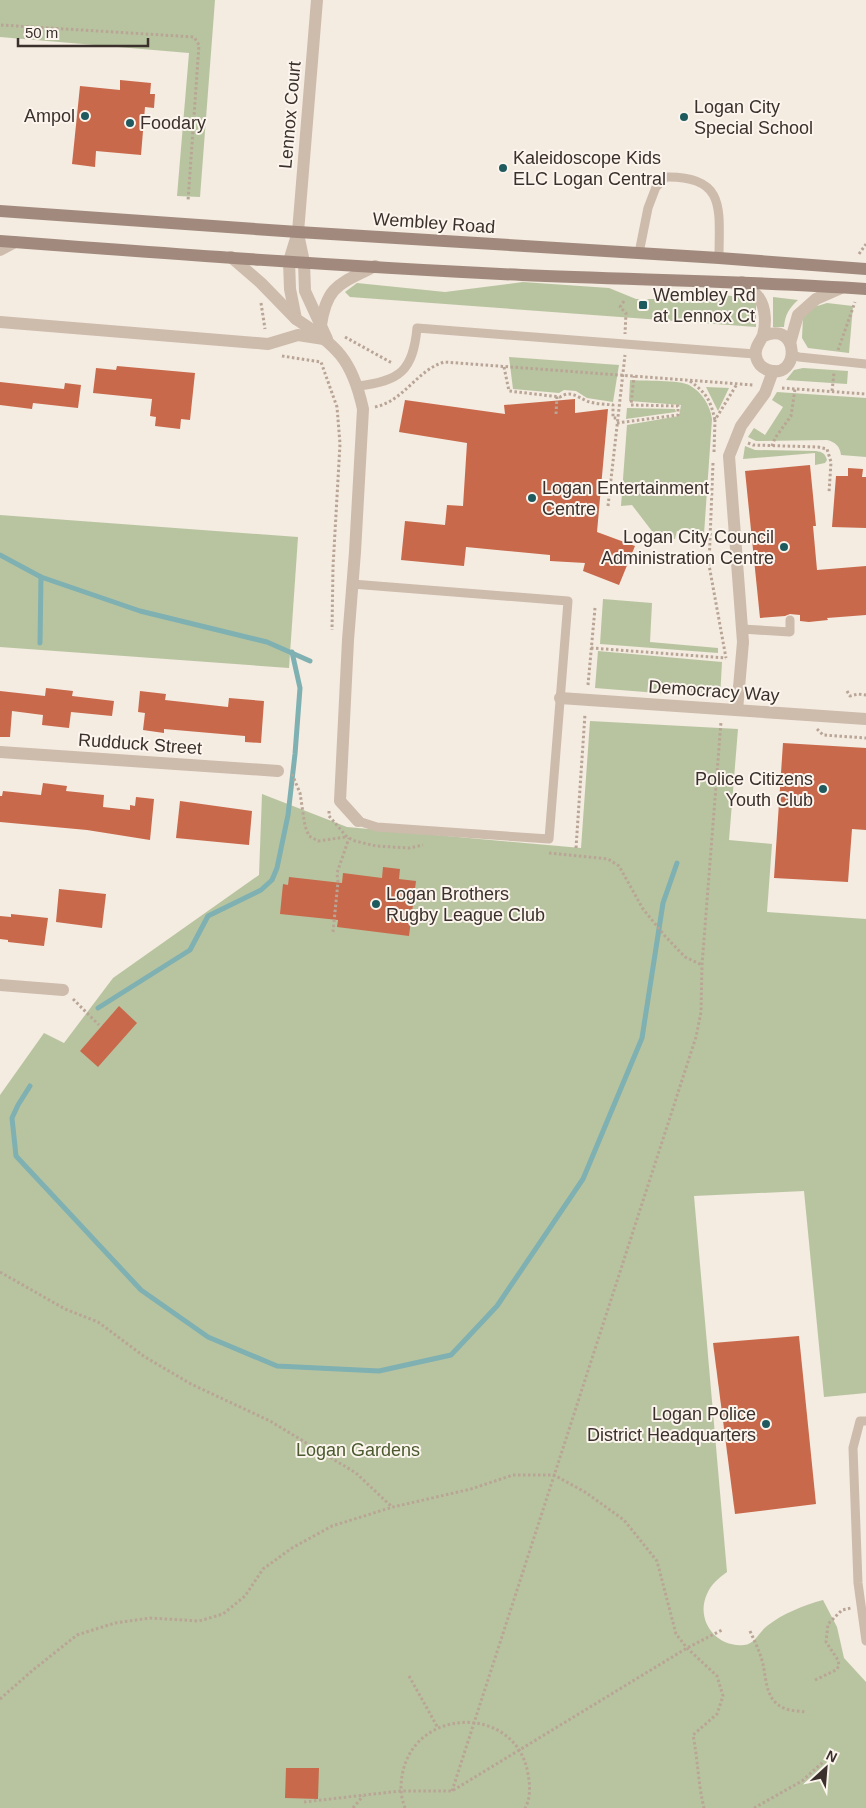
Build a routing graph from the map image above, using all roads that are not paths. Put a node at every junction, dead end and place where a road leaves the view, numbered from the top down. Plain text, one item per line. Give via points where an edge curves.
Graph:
1 (317, 0) edge
2 (0, 211) edge
3 (298, 232) junction
4 (0, 241) edge
5 (15, 242) junction
6 (0, 250) edge
7 (639, 253) junction
8 (230, 258) junction
9 (719, 258) junction
10 (289, 261) junction
11 (304, 262) junction
12 (375, 266) junction
13 (866, 269) edge
14 (742, 282) junction
15 (841, 288) junction
16 (866, 289) edge
17 (296, 319) junction
18 (0, 322) edge
19 (320, 325) junction
20 (762, 337) junction
21 (327, 339) junction
22 (792, 349) junction
23 (755, 354) junction
24 (866, 364) edge
25 (773, 371) junction
26 (358, 386) junction
27 (352, 584) junction
28 (790, 620) dead end
29 (742, 628) junction
30 (560, 698) junction
31 (737, 710) junction
32 (866, 719) edge
33 (0, 752) edge
34 (284, 769) road end
35 (358, 820) joint
36 (0, 985) edge
37 (63, 990) dead end
38 (866, 1421) edge
39 (866, 1641) edge

1 - 3 street, Lennox Court
2 - 3 main road, Wembley Road
3 - 7 main road, Wembley Road
3 - 10 street
3 - 11 street
4 - 5 main road
5 - 6 street
5 - 8 main road
7 - 9 main road, Wembley Road
7 - 9 lane via 648,208 656,187 666,177 683,177 703,182 713,192 719,214
8 - 10 main road
8 - 17 street via 261,283
9 - 13 main road, Wembley Road
10 - 11 main road
10 - 17 street
11 - 12 main road
11 - 19 street via 305,292
12 - 14 main road via 523,275
12 - 19 street via 331,292 323,308
14 - 15 main road
14 - 20 street via 760,299 765,317
15 - 16 main road
15 - 22 street via 816,299 798,315
17 - 21 street
18 - 21 street via 268,344 298,335
19 - 21 street
20 - 22 street via 783,335
20 - 23 street
21 - 26 street via 349,367
22 - 24 lane via 808,358
22 - 25 street via 791,361 786,367
23 - 25 street via 761,365
23 - 26 lane via 417,328 412,358 405,369 375,384
25 - 29 street via 767,387 740,426 729,456
26 - 27 street via 362,409
27 - 30 lane via 568,602
27 - 35 street via 340,801
28 - 29 lane via 790,632
29 - 31 street
30 - 31 street, Democracy Way
30 - 35 lane via 549,838 377,827
31 - 32 street, Democracy Way
33 - 34 street, Rudduck Street
36 - 37 street
38 - 39 lane via 860,1421 853,1448 858,1582

